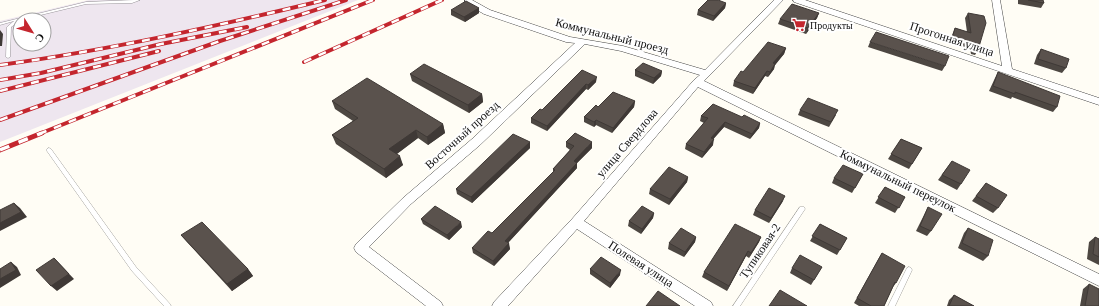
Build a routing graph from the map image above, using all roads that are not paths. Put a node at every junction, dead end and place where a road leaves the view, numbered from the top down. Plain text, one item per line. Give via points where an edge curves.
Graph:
1 (138, 0) edge
2 (778, 0) edge
3 (797, 0) edge
4 (996, 0) edge
5 (468, 1) edge
6 (48, 12) edge
7 (12, 21) edge
8 (0, 24) edge
9 (12, 25) edge
10 (582, 42) junction
11 (8, 57) dead end
12 (1007, 70) junction
13 (707, 74) junction
14 (697, 82) junction
15 (1099, 102) edge
16 (49, 150) dead end
17 (802, 209) dead end
18 (576, 222) junction
19 (909, 270) dead end
20 (1099, 280) edge
21 (168, 306) edge
22 (436, 306) edge
23 (499, 306) edge
24 (706, 306) edge
25 (736, 306) edge
26 (891, 306) edge

1 - 6 lane via 86,3
2 - 13 street, улица Свердлова
3 - 12 street, Прогонная улица
4 - 12 street
5 - 10 street, Коммунальный проезд via 487,12 569,40
7 - 8 lane
9 - 11 lane via 9,27
10 - 13 street, Коммунальный проезд via 623,49
10 - 22 street, Восточный проезд via 476,142 407,201 360,248
12 - 15 street, Прогонная улица
13 - 14 street, улица Свердлова
14 - 18 street, улица Свердлова
14 - 20 street, Коммунальный переулок
16 - 21 lane via 134,269
17 - 25 lane, Тупиковая-2
18 - 23 street, улица Свердлова
18 - 24 street, Полевая улица
19 - 26 lane

